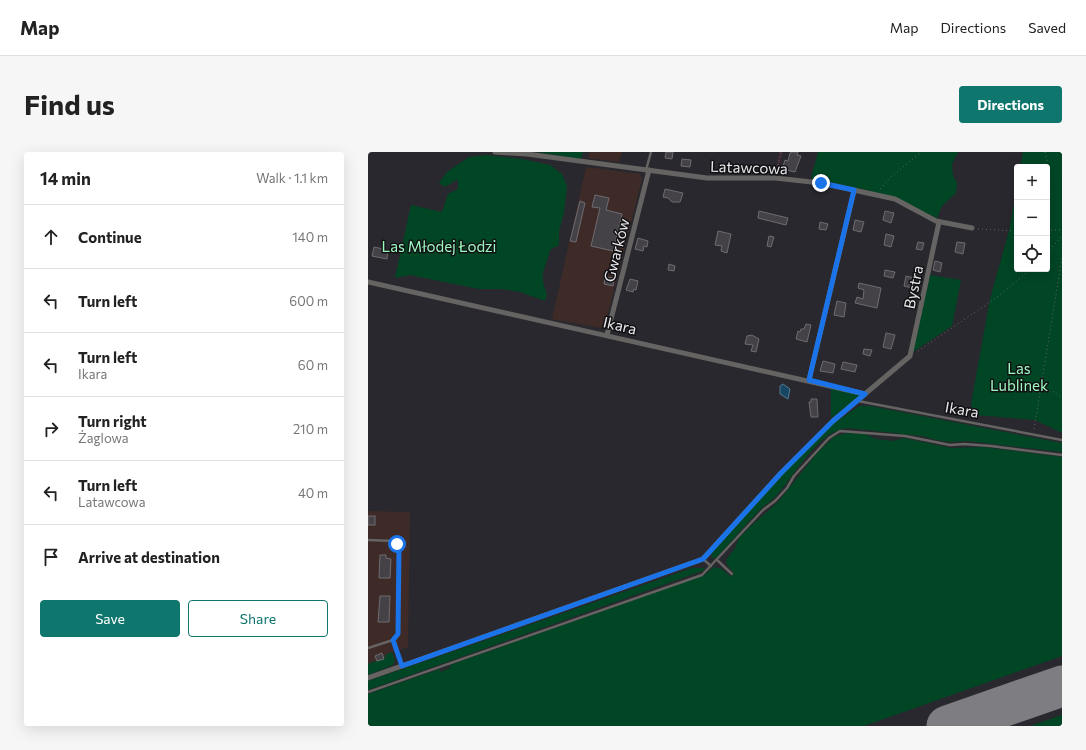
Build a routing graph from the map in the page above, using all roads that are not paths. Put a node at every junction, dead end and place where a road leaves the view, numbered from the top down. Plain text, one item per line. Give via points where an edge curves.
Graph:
1 (495, 152) edge
2 (651, 152) edge
3 (647, 170) junction
4 (854, 190) junction
5 (939, 222) junction
6 (972, 228) road end
7 (368, 282) edge
8 (607, 335) junction
9 (809, 380) junction
10 (865, 394) junction
11 (858, 402) junction
12 (1062, 440) edge
13 (1062, 454) edge
14 (368, 540) edge
15 (703, 559) junction
16 (717, 560) junction
17 (711, 566) junction
18 (732, 574) dead end
19 (393, 640) junction
20 (368, 648) edge
21 (402, 666) junction
22 (368, 678) edge
23 (368, 692) edge

1 - 3 street, Latawcowa
2 - 3 lane
3 - 4 street, Latawcowa via 707,178 775,178
3 - 8 street, Gwarków
4 - 5 street, Latawcowa via 901,202
4 - 9 street
5 - 6 street, Latawcowa
5 - 10 street, Bystra via 910,356
7 - 8 street, Ikara
8 - 9 street, Ikara
9 - 10 street, Ikara
10 - 11 street
11 - 12 lane, Ikara
11 - 15 street via 833,421 781,473
13 - 16 lane via 991,446 950,445 905,436 840,431 829,438 775,501 750,523
14 - 19 lane via 394,541 399,548 398,634
15 - 17 lane
15 - 21 street
16 - 17 lane
16 - 18 lane
17 - 23 lane via 700,575
19 - 20 lane
19 - 21 lane
21 - 22 street

